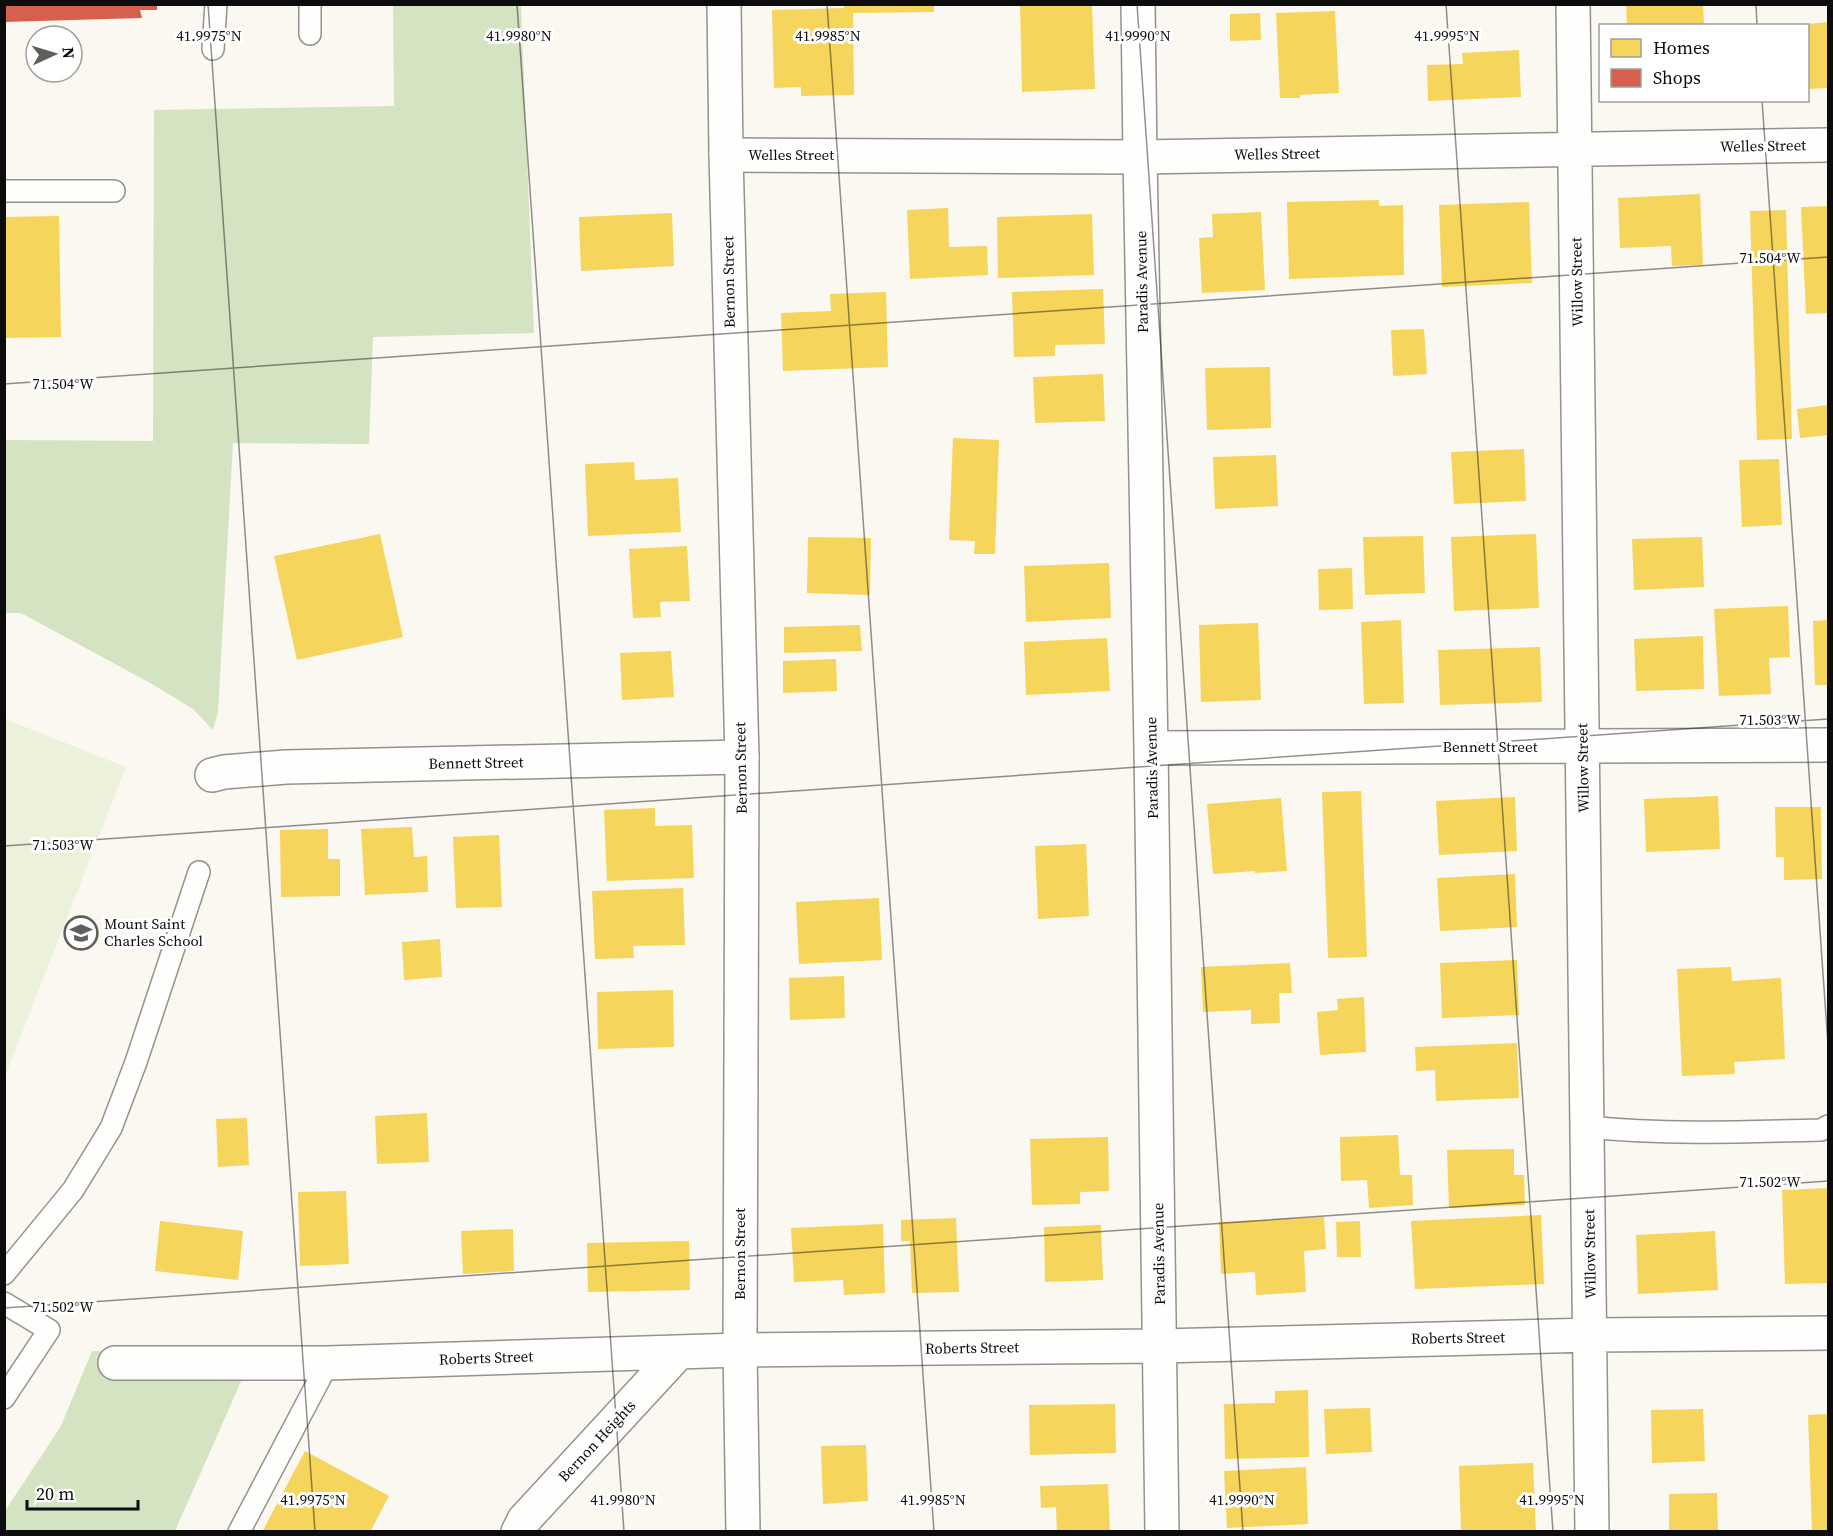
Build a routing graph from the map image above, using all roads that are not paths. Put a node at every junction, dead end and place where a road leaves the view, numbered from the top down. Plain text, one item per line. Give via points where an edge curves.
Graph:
1 (216, 4) edge
2 (310, 4) edge
3 (724, 4) edge
4 (1138, 4) edge
5 (1573, 4) edge
6 (310, 34) dead end
7 (213, 49) dead end
8 (1828, 145) edge
9 (1576, 148) junction
10 (726, 155) junction
11 (1140, 157) junction
12 (4, 191) edge
13 (114, 191) dead end
14 (1828, 745) edge
15 (1582, 747) junction
16 (1151, 748) junction
17 (741, 757) junction
18 (212, 775) dead end
19 (198, 872) dead end
20 (1828, 1126) edge
21 (1588, 1127) junction
22 (4, 1274) edge
23 (4, 1303) edge
24 (1828, 1333) edge
25 (1591, 1335) junction
26 (1160, 1346) junction
27 (740, 1350) junction
28 (679, 1352) junction
29 (115, 1363) dead end
30 (328, 1363) junction
31 (4, 1398) edge
32 (239, 1532) edge
33 (518, 1532) edge
34 (743, 1532) edge
35 (1162, 1532) edge
36 (1592, 1532) edge

1 - 7 lane
2 - 6 lane
3 - 10 street, Bernon Street
4 - 11 street, Paradis Avenue
5 - 9 street, Willow Street
8 - 9 street, Welles Street
9 - 11 street, Welles Street
9 - 15 street, Willow Street
10 - 11 street, Welles Street
10 - 17 street, Bernon Street
11 - 16 street, Paradis Avenue
12 - 13 lane
14 - 15 street, Bennett Street
15 - 16 street, Bennett Street
15 - 21 street, Willow Street
16 - 26 street, Paradis Avenue
17 - 18 street, Bennett Street via 286,768
17 - 27 street, Bernon Street
19 - 22 lane via 111,1128 73,1190
20 - 21 lane via 1821,1130 1726,1132
21 - 25 street, Willow Street
23 - 31 lane via 49,1330
24 - 25 street, Roberts Street
25 - 26 street, Roberts Street
25 - 36 street, Willow Street
26 - 27 street, Roberts Street
26 - 35 street, Paradis Avenue
27 - 28 street, Roberts Street
27 - 34 street, Bernon Street
28 - 30 street, Roberts Street
28 - 33 street, Bernon Heights via 524,1520
29 - 30 street, Roberts Street
30 - 32 lane

